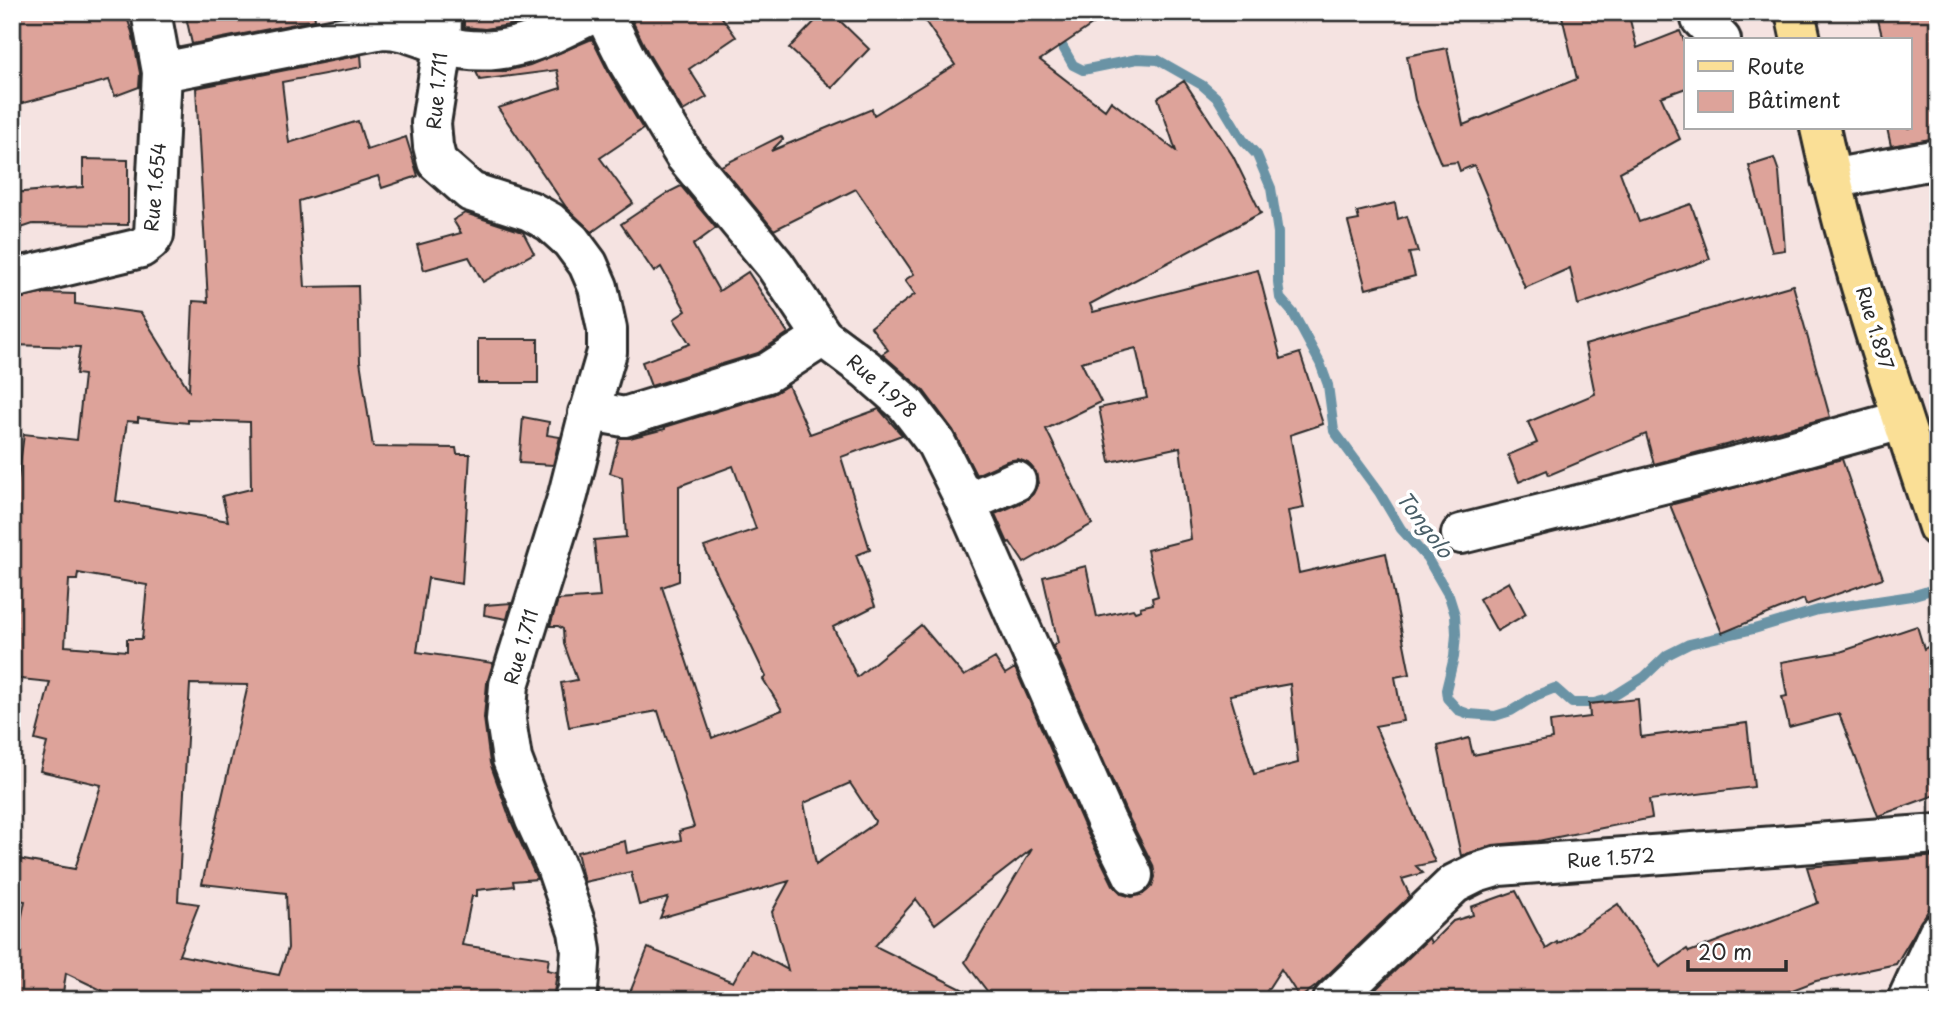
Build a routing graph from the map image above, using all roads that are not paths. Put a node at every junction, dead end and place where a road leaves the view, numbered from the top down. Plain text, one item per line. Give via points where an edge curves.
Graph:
1 (151, 12) edge
2 (596, 12) edge
3 (603, 12) edge
4 (1700, 12) edge
5 (1795, 12) edge
6 (450, 38) edge
7 (1719, 38) edge
8 (1801, 38) edge
9 (162, 72) junction
10 (1820, 130) edge
11 (1938, 159) edge
12 (1831, 179) junction
13 (12, 279) edge
14 (822, 337) junction
15 (603, 414) junction
16 (1902, 420) junction
17 (1016, 481) dead end
18 (966, 503) junction
19 (1938, 527) edge
20 (1461, 534) dead end
21 (1938, 834) edge
22 (1133, 875) dead end
23 (1938, 933) edge
24 (574, 1000) edge
25 (1333, 1000) edge
26 (1907, 1000) edge

1 - 9 street, Rue 1.654
2 - 6 street via 552,34 494,52
3 - 14 street, Rue 1.978 via 685,156 775,265
4 - 7 street
5 - 8 main road
6 - 9 street via 400,29 370,30
6 - 15 street, Rue 1.711 via 431,122 437,162 471,192 550,222 588,264 607,329
9 - 13 street, Rue 1.654 via 155,227 150,241 141,248
10 - 12 main road, Rue 1.897
11 - 12 street
12 - 16 main road, Rue 1.897
14 - 15 street via 767,373
14 - 18 street, Rue 1.978 via 866,369 924,424
15 - 24 street, Rue 1.711 via 568,495 509,685 506,720 512,759 578,930 582,951
16 - 19 main road, Rue 1.897
16 - 20 street
17 - 18 street
18 - 22 street, Rue 1.978
21 - 25 street, Rue 1.572 via 1499,866 1454,884
23 - 26 street

